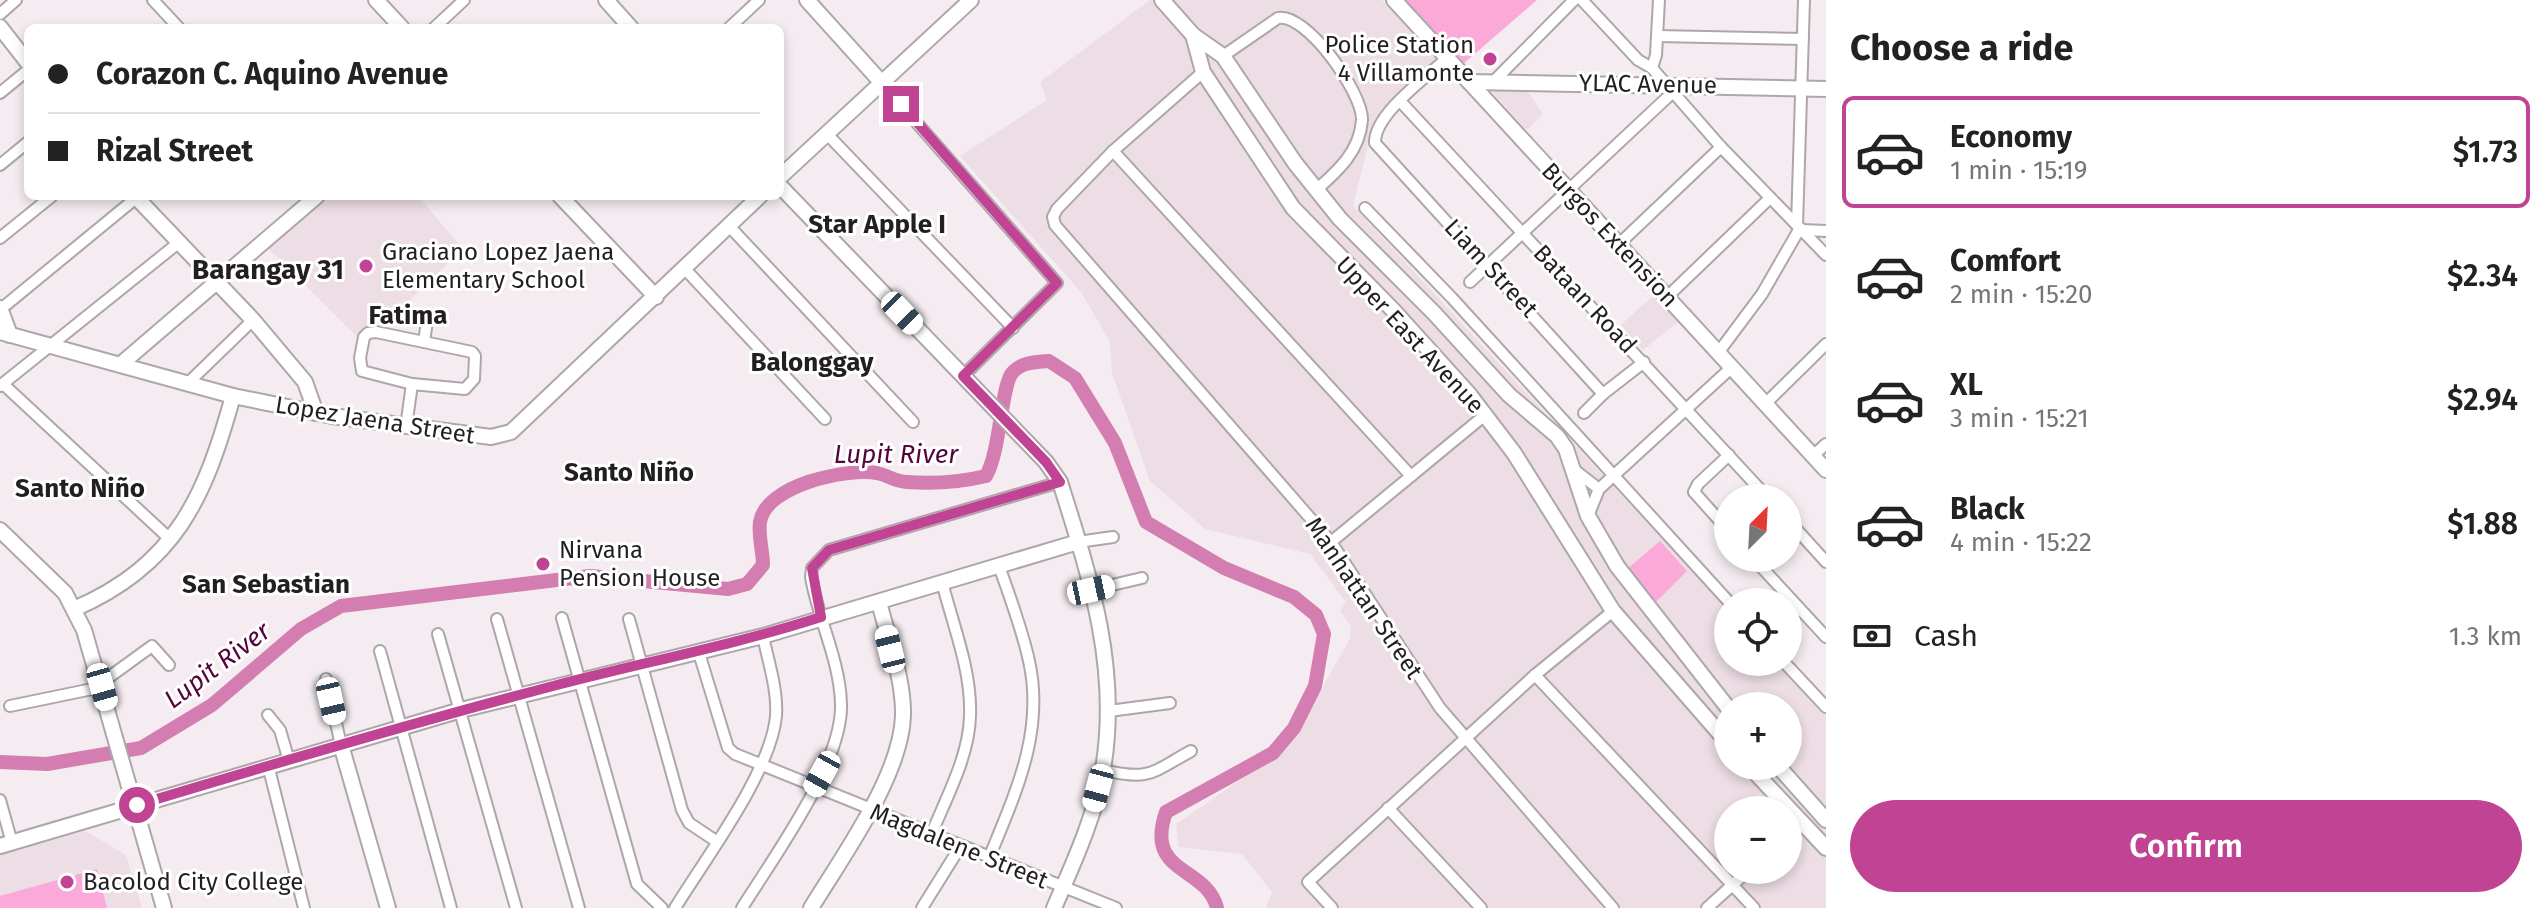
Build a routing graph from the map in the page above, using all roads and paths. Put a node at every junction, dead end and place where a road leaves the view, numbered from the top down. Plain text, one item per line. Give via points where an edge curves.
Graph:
1 (16, 0) edge
2 (153, 0) edge
3 (464, 0) edge
4 (606, 0) edge
5 (759, 0) edge
6 (807, 0) edge
7 (971, 0) edge
8 (1162, 0) edge
9 (1394, 0) edge
10 (1574, 0) edge
11 (1582, 0) edge
12 (1659, 0) edge
13 (1804, 0) edge
14 (381, 2) edge
15 (0, 14) edge
16 (175, 24) edge
17 (397, 24) edge
18 (438, 24) edge
19 (627, 24) edge
20 (733, 24) edge
21 (0, 27) edge
22 (1193, 35) junction
23 (1657, 36) junction
24 (1803, 39) junction
25 (1223, 56) junction
26 (24, 58) edge
27 (1447, 58) junction
28 (1652, 68) junction
29 (1203, 72) junction
30 (24, 73) edge
31 (1494, 81) junction
32 (881, 82) junction
33 (1469, 82) junction
34 (1802, 88) junction
35 (1668, 89) junction
36 (1826, 89) edge
37 (0, 93) edge
38 (1400, 101) junction
39 (827, 134) junction
40 (24, 145) edge
41 (1721, 147) junction
42 (1113, 151) junction
43 (0, 165) edge
44 (784, 173) edge
45 (784, 190) edge
46 (1316, 190) junction
47 (1570, 192) junction
48 (1770, 198) junction
49 (47, 200) edge
50 (132, 200) edge
51 (139, 200) edge
52 (312, 200) edge
53 (564, 200) edge
54 (756, 200) edge
55 (1293, 208) junction
56 (1365, 208) dead end
57 (729, 226) junction
58 (1800, 228) junction
59 (1826, 231) edge
60 (1524, 233) junction
61 (0, 238) edge
62 (177, 244) junction
63 (1619, 244) junction
64 (1826, 255) edge
65 (1488, 266) junction
66 (685, 269) junction
67 (215, 281) junction
68 (1470, 282) dead end
69 (656, 297) junction
70 (1667, 297) junction
71 (0, 308) edge
72 (253, 320) junction
73 (427, 321) dead end
74 (1013, 328) junction
75 (5, 334) edge
76 (424, 342) junction
77 (1826, 344) edge
78 (50, 348) junction
79 (1718, 353) junction
80 (1644, 362) junction
81 (121, 364) junction
82 (1731, 368) junction
83 (963, 376) junction
84 (188, 383) junction
85 (412, 384) junction
86 (2, 385) edge
87 (1603, 394) junction
88 (233, 396) junction
89 (1765, 404) junction
90 (1687, 409) junction
91 (316, 413) junction
92 (1584, 413) dead end
93 (1485, 415) junction
94 (825, 419) dead end
95 (913, 422) dead end
96 (406, 427) junction
97 (1826, 444) edge
98 (1729, 455) junction
99 (1813, 456) junction
100 (1572, 468) junction
101 (1826, 470) edge
102 (1411, 476) junction
103 (1613, 476) junction
104 (1060, 482) junction
105 (1755, 484) edge
106 (1599, 489) junction
107 (1714, 514) edge
108 (1588, 516) junction
109 (0, 530) edge
110 (1802, 536) edge
111 (1113, 537) dead end
112 (171, 540) junction
113 (1078, 542) junction
114 (1331, 542) junction
115 (1826, 544) edge
116 (1817, 553) junction
117 (1826, 562) edge
118 (999, 566) junction
119 (1766, 572) edge
120 (1142, 578) dead end
121 (942, 582) junction
122 (1716, 588) edge
123 (1091, 590) junction
124 (1636, 593) junction
125 (879, 602) junction
126 (74, 609) junction
127 (1613, 611) junction
128 (821, 617) junction
129 (562, 618) dead end
130 (497, 619) dead end
131 (629, 619) dead end
132 (438, 634) dead end
133 (763, 636) junction
134 (1826, 637) edge
135 (380, 651) dead end
136 (699, 653) junction
137 (640, 663) junction
138 (169, 665) dead end
139 (1535, 675) junction
140 (1797, 676) edge
141 (326, 679) dead end
142 (580, 679) junction
143 (102, 685) junction
144 (1715, 692) edge
145 (520, 695) junction
146 (1170, 703) dead end
147 (10, 706) dead end
148 (1826, 707) edge
149 (461, 710) junction
150 (1109, 711) junction
151 (268, 715) dead end
152 (1714, 727) edge
153 (401, 729) junction
154 (1465, 739) junction
155 (341, 745) junction
156 (1191, 751) dead end
157 (289, 761) junction
158 (268, 765) junction
159 (760, 765) junction
160 (1103, 770) junction
161 (1762, 780) edge
162 (1790, 780) edge
163 (814, 788) junction
164 (1777, 796) edge
165 (0, 800) edge
166 (137, 805) junction
167 (1388, 808) junction
168 (871, 811) junction
169 (1821, 815) edge
170 (1802, 822) joint
171 (931, 835) junction
172 (716, 841) junction
173 (6, 844) edge
174 (960, 847) junction
175 (1826, 848) edge
176 (989, 858) junction
177 (1733, 885) junction
178 (1063, 887) junction
179 (926, 907) edge
180 (164, 908) edge
181 (304, 908) edge
182 (388, 908) edge
183 (451, 908) edge
184 (516, 908) edge
185 (579, 908) edge
186 (662, 908) edge
187 (675, 908) edge
188 (742, 908) edge
189 (811, 908) edge
190 (1054, 908) edge
191 (1116, 908) edge
192 (1332, 908) edge
193 (1481, 908) edge
194 (1613, 908) edge
195 (1707, 908) edge
196 (1754, 908) edge

1 - 15 street
2 - 16 street
3 - 18 street
4 - 19 street
5 - 20 street
6 - 32 street
7 - 32 street
8 - 22 street, Upper East Avenue
9 - 27 street, Burgos Extension
10 - 31 street
11 - 28 street via 1638,60
12 - 23 street
13 - 24 street
14 - 17 street
21 - 26 street
22 - 25 street, Upper East Avenue
22 - 29 street, Upper East Avenue
23 - 24 street
23 - 28 street
24 - 34 street
25 - 29 street
25 - 46 street, Upper East Avenue
25 - 46 street via 1286,16 1301,23 1347,80 1361,109 1360,134 1342,166
27 - 33 street, Burgos Extension
27 - 38 street
28 - 35 street
29 - 42 street
29 - 55 street, Upper East Avenue
30 - 37 street
31 - 33 street, YLAC Avenue
31 - 35 street, YLAC Avenue
32 - 39 street
32 - 74 street via 1057,283
33 - 47 street, Burgos Extension
34 - 35 street, YLAC Avenue
34 - 36 street, YLAC Avenue
34 - 58 street
35 - 41 street
35 - 47 street
38 - 60 street, Bataan Road
38 - 65 street, Liam Street via 1379,123 1375,143
39 - 44 street
39 - 74 street
40 - 43 street
41 - 48 street
41 - 63 street
42 - 102 street
42 - 114 street, Manhattan Street via 1053,217 1055,225
45 - 83 street
46 - 55 street
46 - 100 street, Upper East Avenue via 1501,386 1557,436
47 - 60 street
47 - 63 street, Burgos Extension
48 - 58 street
48 - 70 street
49 - 61 street
50 - 71 street
51 - 62 street
52 - 67 street
53 - 69 street
54 - 57 street, Lopez Jaena Street
55 - 93 street, Upper East Avenue
56 - 103 street
57 - 66 street, Lopez Jaena Street
57 - 95 street
58 - 59 street
58 - 64 street
58 - 79 street via 1762,294
60 - 65 street
60 - 80 street, Bataan Road
62 - 67 street
62 - 78 street
63 - 70 street, Burgos Extension
65 - 68 street
65 - 87 street, Liam Street
66 - 69 street, Lopez Jaena Street
66 - 94 street
67 - 72 street
67 - 81 street
69 - 96 street, Lopez Jaena Street via 511,432 478,437
70 - 79 street, Burgos Extension
71 - 75 street
72 - 84 street
72 - 91 street via 305,382
73 - 76 street
74 - 83 street
75 - 78 street, Lopez Jaena Street
76 - 85 street via 472,352 474,379 458,390
76 - 85 street via 376,332 364,337 362,371
77 - 89 street
78 - 81 street, Lopez Jaena Street
78 - 86 street
79 - 82 street, Burgos Extension
80 - 87 street
80 - 90 street, Bataan Road
81 - 84 street, Lopez Jaena Street
82 - 89 street, Burgos Extension
82 - 90 street
83 - 104 street
84 - 88 street, Lopez Jaena Street
85 - 96 street
86 - 112 street
87 - 92 street
88 - 91 street, Lopez Jaena Street
88 - 112 street via 201,494
89 - 99 street, Burgos Extension
90 - 98 street, Bataan Road
90 - 103 street
91 - 96 street, Lopez Jaena Street
93 - 102 street
93 - 127 street, Upper East Avenue
97 - 99 street
98 - 105 street, Bataan Road
98 - 107 street via 1694,492
99 - 101 street, Burgos Extension
100 - 106 street
100 - 108 street, Upper East Avenue
102 - 114 street
103 - 106 street
103 - 122 street
104 - 113 street
104 - 128 street via 829,550 812,568
106 - 108 street
108 - 124 street, Upper East Avenue
109 - 126 street via 45,571
110 - 116 street
111 - 113 street
112 - 126 street via 125,584
113 - 118 street
113 - 123 street
114 - 154 street, Manhattan Street via 1424,686
115 - 116 street
116 - 117 street
118 - 121 street
118 - 176 street via 1030,664 1034,708 1022,779
119 - 134 street
120 - 123 street
121 - 125 street
121 - 171 street via 966,674 970,717 962,758
123 - 150 street via 1108,663
124 - 127 street
124 - 144 street, Upper East Avenue
125 - 128 street
125 - 168 street via 903,719
126 - 143 street
127 - 139 street
127 - 152 street, Upper East Avenue
128 - 133 street
128 - 163 street via 841,707
129 - 142 street
130 - 145 street
131 - 137 street
132 - 149 street
133 - 136 street
133 - 159 street via 776,715
135 - 153 street
136 - 137 street
136 - 159 street, Magdalene Street via 728,748
137 - 142 street
137 - 172 street via 682,810 689,823
138 - 143 street via 152,646
139 - 154 street
139 - 177 street
140 - 148 street
141 - 155 street
142 - 145 street
142 - 186 street via 637,884
143 - 147 street
143 - 166 street
145 - 149 street
145 - 185 street
146 - 150 street
149 - 153 street
149 - 184 street
150 - 160 street
151 - 157 street via 280,730
153 - 155 street
153 - 183 street
154 - 167 street
154 - 194 street, Manhattan Street
155 - 157 street
155 - 182 street
156 - 160 street via 1136,778
157 - 158 street
158 - 166 street
158 - 181 street
159 - 163 street, Magdalene Street
159 - 172 street
160 - 178 street
161 - 164 street
162 - 169 street
163 - 168 street, Magdalene Street
163 - 188 street
165 - 173 street
166 - 173 street
166 - 180 street
167 - 192 street via 1308,882
167 - 193 street
168 - 171 street, Magdalene Street
168 - 189 street
169 - 170 street
170 - 175 street
171 - 174 street, Magdalene Street
172 - 187 street
174 - 176 street, Magdalene Street
174 - 179 street
176 - 178 street, Magdalene Street
177 - 195 street
177 - 196 street
178 - 190 street
178 - 191 street, Magdalene Street

